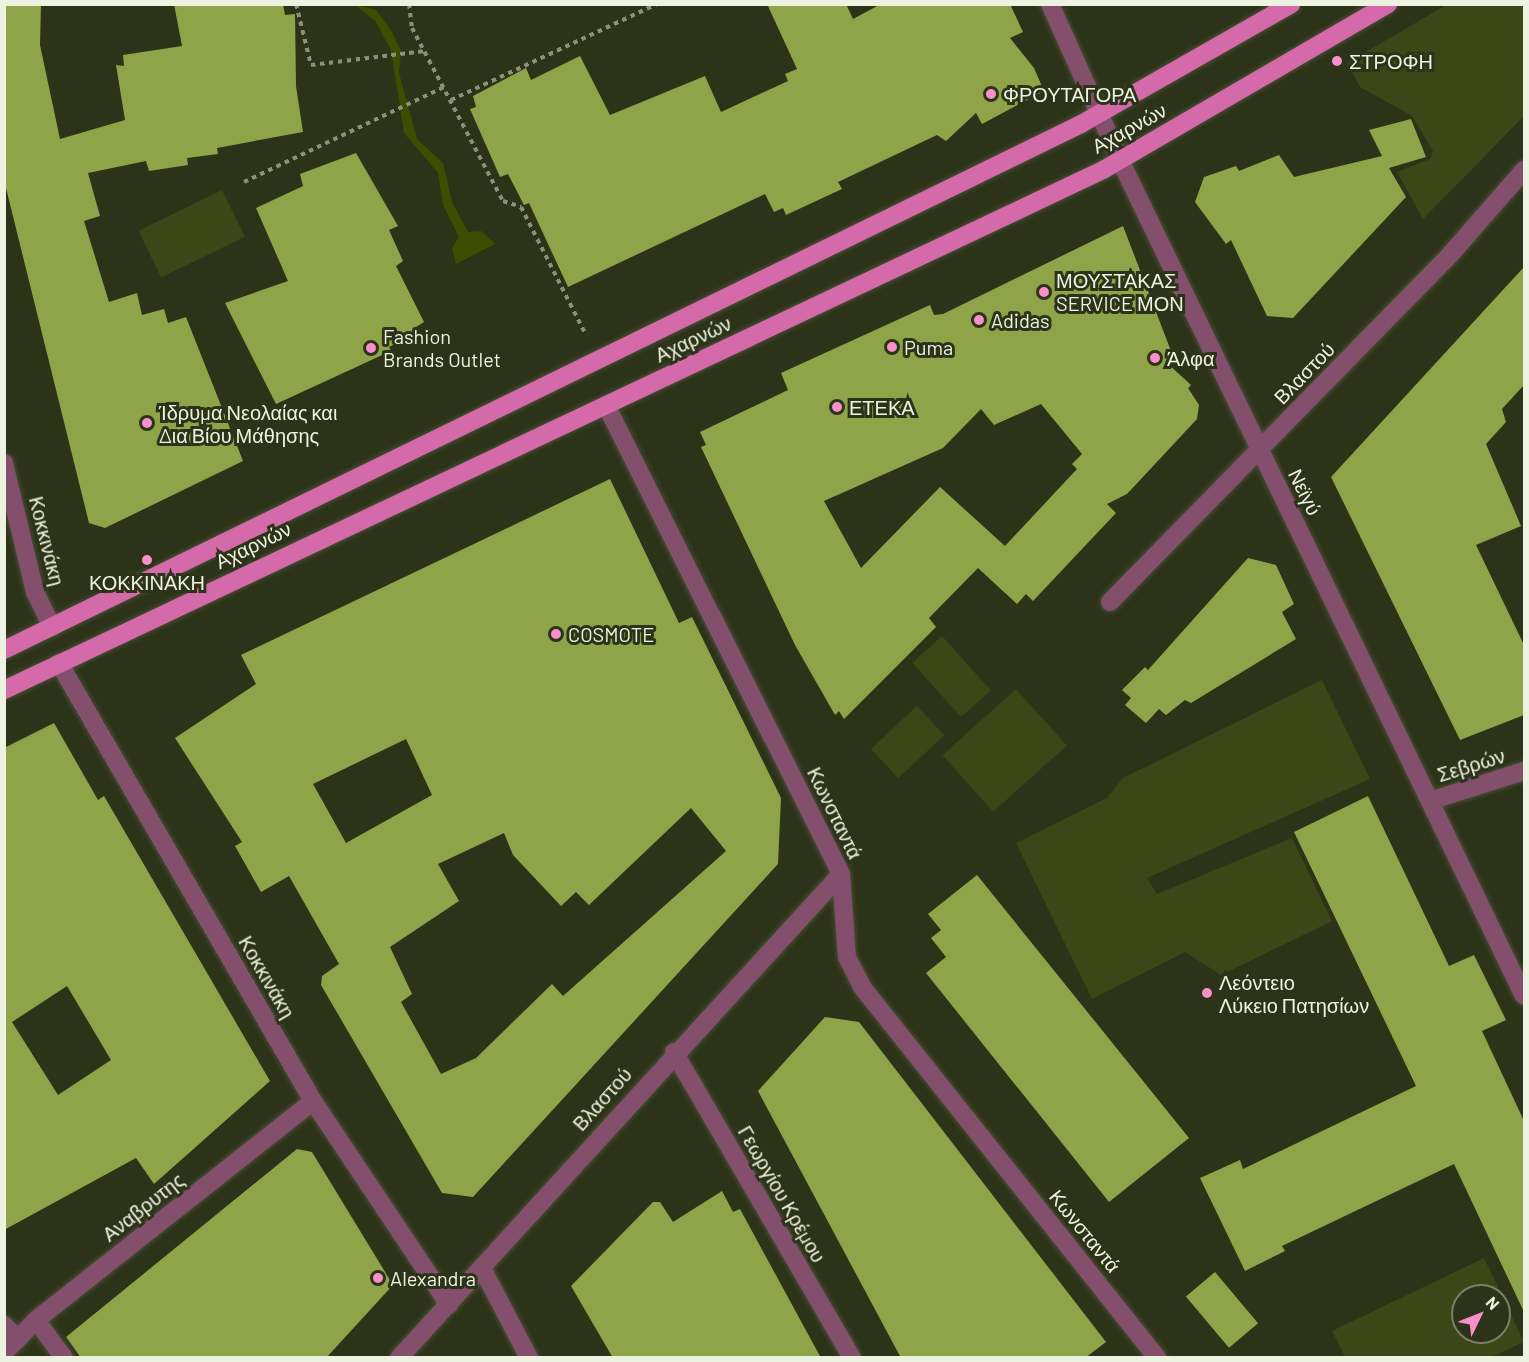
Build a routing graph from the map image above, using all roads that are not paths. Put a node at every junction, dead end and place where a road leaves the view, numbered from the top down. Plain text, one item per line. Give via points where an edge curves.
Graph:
1 (1050, 4) edge
2 (1291, 4) edge
3 (1388, 4) edge
4 (1098, 115) junction
5 (1120, 160) junction
6 (1524, 170) edge
7 (606, 405) junction
8 (1260, 450) junction
9 (4, 463) edge
10 (1110, 602) dead end
11 (52, 627) junction
12 (4, 650) edge
13 (59, 663) junction
14 (4, 690) edge
15 (1524, 771) edge
16 (1430, 801) junction
17 (841, 874) junction
18 (1524, 996) edge
19 (674, 1052) junction
20 (313, 1101) junction
21 (482, 1268) junction
22 (448, 1305) junction
23 (36, 1320) junction
24 (4, 1325) edge
25 (18, 1339) junction
26 (4, 1353) edge
27 (64, 1358) edge
28 (399, 1358) edge
29 (529, 1358) edge
30 (852, 1358) edge
31 (1157, 1358) edge

1 - 4 street, Νεϊγύ
2 - 4 main road, Αχαρνών
3 - 5 main road, Αχαρνών
4 - 5 street, Νεϊγύ
4 - 11 main road, Αχαρνών via 601,362
5 - 7 main road, Αχαρνών
5 - 8 street, Νεϊγύ
6 - 8 street, Βλαστού via 1449,256
7 - 13 main road, Αχαρνών
7 - 17 street, Κωνσταντά
8 - 10 street, Βλαστού
8 - 16 street, Νεϊγύ
9 - 11 street, Κοκκινάκη via 35,592
11 - 12 main road, Αχαρνών
13 - 14 main road, Αχαρνών
13 - 20 street, Κοκκινάκη
15 - 16 street, Σεβρών
16 - 18 street, Νεϊγύ
17 - 19 street, Βλαστού
17 - 31 street, Κωνσταντά via 847,957 862,987
19 - 21 street, Βλαστού
19 - 30 street, Γεωργίου Κρέμου
20 - 22 street, Κοκκινάκη
20 - 23 street, Αναβρυτης
21 - 22 street, Βλαστού
21 - 29 street
22 - 28 street, Βλαστού
23 - 25 street, Αναβρυτης
23 - 27 street
24 - 25 street
25 - 26 street, Αναβρυτης

